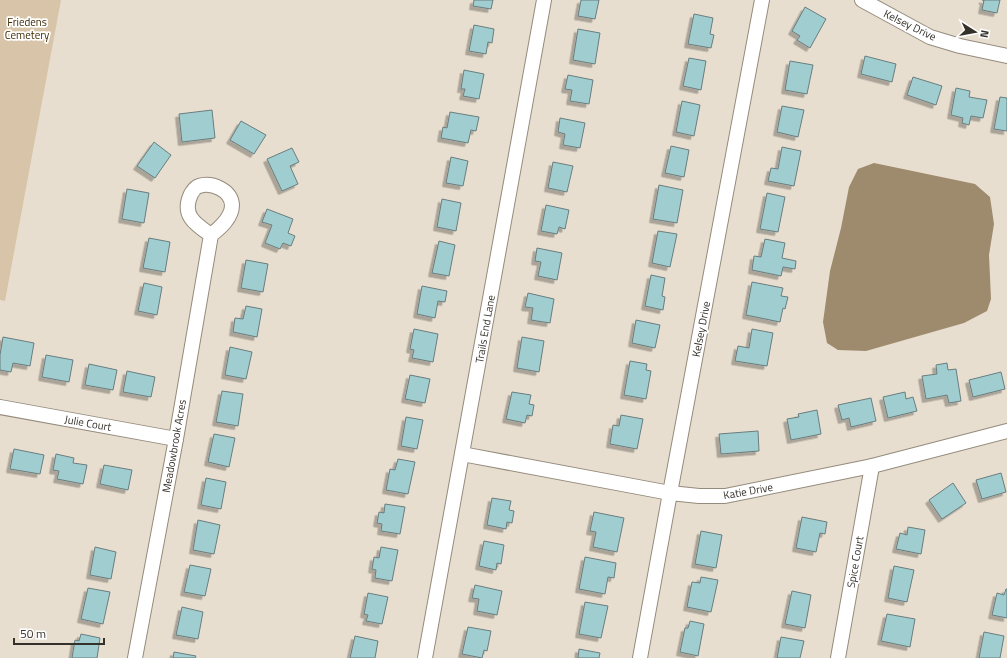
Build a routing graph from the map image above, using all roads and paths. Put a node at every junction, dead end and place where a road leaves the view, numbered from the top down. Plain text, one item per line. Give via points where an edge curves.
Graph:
1 (544, 0) edge
2 (762, 0) edge
3 (862, 0) edge
4 (1007, 56) edge
5 (211, 234) dead end
6 (0, 407) edge
7 (1007, 431) edge
8 (176, 439) junction
9 (462, 454) junction
10 (872, 466) junction
11 (670, 493) junction
12 (135, 658) edge
13 (424, 658) edge
14 (640, 658) edge
15 (838, 658) edge

1 - 9 street, Trails End Lane
2 - 11 street, Kelsey Drive
3 - 4 street, Kelsey Drive via 930,37
5 - 8 street, Meadowbrook Acres
6 - 8 street, Julie Court
7 - 10 street, Katie Drive
8 - 12 street, Meadowbrook Acres
9 - 11 street, Katie Drive
9 - 13 street, Trails End Lane
10 - 11 street, Katie Drive via 725,496
10 - 15 street, Spice Court
11 - 14 street, Kelsey Drive

